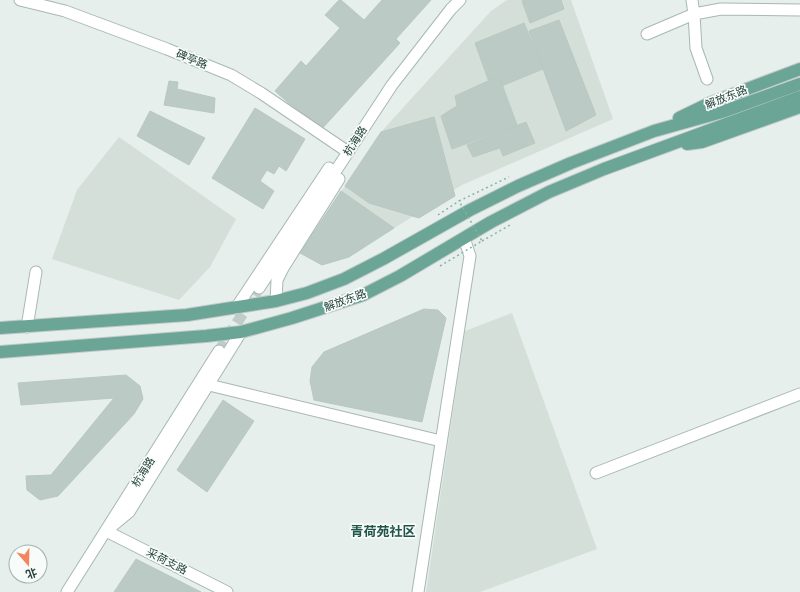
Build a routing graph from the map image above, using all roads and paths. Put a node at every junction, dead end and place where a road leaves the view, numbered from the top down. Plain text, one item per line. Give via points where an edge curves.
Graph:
1 (20, 0) edge
2 (444, 0) edge
3 (460, 0) edge
4 (692, 0) edge
5 (754, 5) edge
6 (451, 9) junction
7 (800, 10) edge
8 (694, 14) junction
9 (646, 34) dead end
10 (800, 69) edge
11 (707, 79) dead end
12 (800, 84) edge
13 (800, 97) edge
14 (800, 107) edge
15 (372, 115) junction
16 (654, 131) junction
17 (660, 148) junction
18 (345, 150) junction
19 (509, 177) dead end
20 (459, 201) junction
21 (438, 215) dead end
22 (510, 226) dead end
23 (464, 238) junction
24 (482, 241) junction
25 (440, 266) dead end
26 (36, 272) dead end
27 (259, 288) tunnel mouth
28 (276, 301) junction
29 (236, 308) junction
30 (27, 327) junction
31 (0, 328) edge
32 (242, 332) junction
33 (219, 351) tunnel mouth
34 (0, 352) edge
35 (209, 385) junction
36 (800, 394) edge
37 (441, 441) junction
38 (596, 473) dead end
39 (106, 531) junction
40 (67, 592) edge
41 (227, 592) edge
42 (418, 592) edge

1 - 18 street, 碑亭路 via 65,11 231,75
2 - 6 street
3 - 6 street, 杭海路
4 - 8 street
5 - 7 street
5 - 8 street
6 - 15 street, 杭海路
8 - 9 street
8 - 11 street via 696,48
10 - 16 main road, 解放东路 via 710,102
12 - 16 main road, 解放东路 via 722,112
13 - 17 main road, 解放东路
14 - 17 main road, 解放东路 via 702,142
15 - 18 street, 杭海路
15 - 28 street via 370,132 283,268 277,280
16 - 28 main road, 解放东路 via 518,186 344,279
17 - 23 main road, 解放东路 via 549,192
18 - 27 street, 杭海路
18 - 29 street
19 - 20 path, bridge
20 - 21 path
20 - 24 path, bridge
22 - 24 path
23 - 32 main road, 解放东路 via 363,295
23 - 37 street via 470,256
24 - 25 path, bridge
26 - 30 street
28 - 29 main road, 解放东路
29 - 30 main road, 解放东路 via 187,315
30 - 31 main road, 解放东路
32 - 34 main road, 解放东路
32 - 35 street
33 - 39 street, 杭海路
35 - 37 street
35 - 39 street via 130,512
36 - 38 street
37 - 42 street
39 - 40 street, 杭海路
39 - 41 street, 采荷支路

